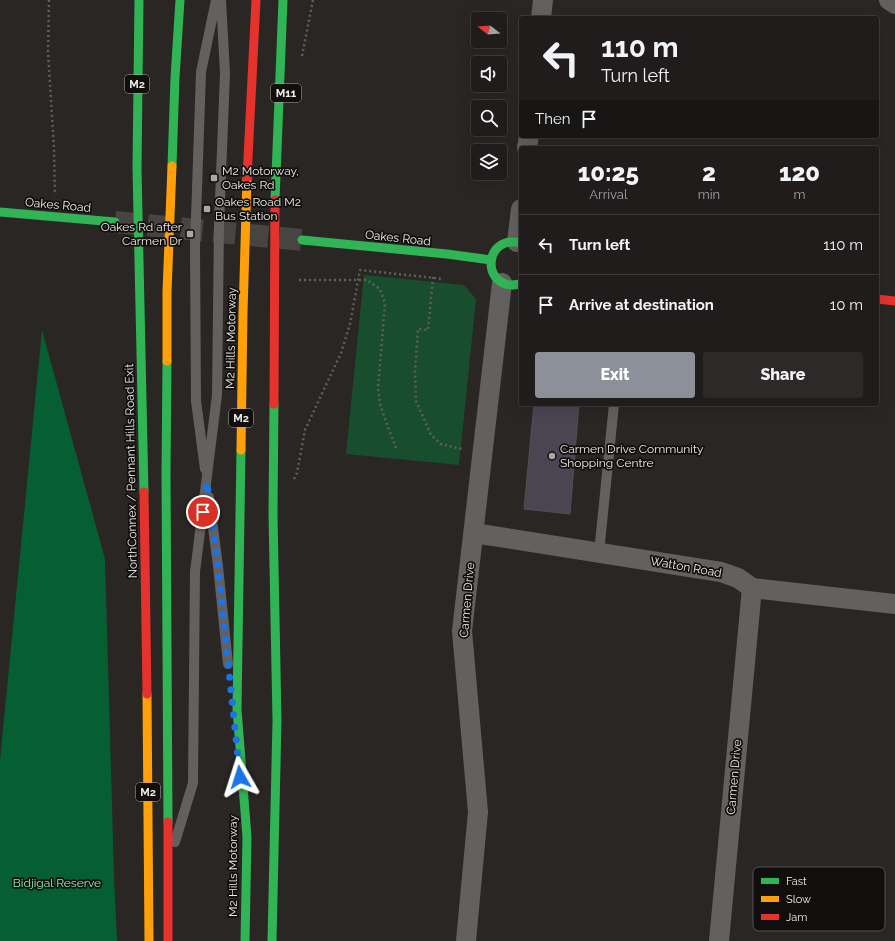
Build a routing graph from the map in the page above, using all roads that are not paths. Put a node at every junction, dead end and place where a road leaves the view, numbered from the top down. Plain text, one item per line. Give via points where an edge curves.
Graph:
1 (139, 0) edge
2 (180, 0) edge
3 (216, 0) edge
4 (221, 0) edge
5 (256, 0) edge
6 (283, 0) edge
7 (543, 0) edge
8 (889, 0) edge
9 (895, 4) edge
10 (541, 16) edge
11 (290, 42) dead end
12 (275, 186) junction
13 (0, 212) edge
14 (115, 222) tunnel mouth
15 (302, 240) tunnel mouth
16 (519, 243) edge
17 (491, 260) junction
18 (512, 284) edge
19 (879, 299) edge
20 (895, 301) edge
21 (614, 406) edge
22 (207, 482) junction
23 (474, 533) junction
24 (599, 553) junction
25 (752, 588) junction
26 (895, 604) edge
27 (247, 837) junction
28 (168, 867) junction
29 (149, 941) edge
30 (168, 941) edge
31 (245, 941) edge
32 (272, 941) edge
33 (466, 941) edge
34 (719, 941) edge

1 - 29 main road, NorthConnex / Pennant Hills Road Exit / M2 via 137,168 147,635
2 - 28 main road, M2 via 174,78 166,292
3 - 22 lane, M2 via 201,72 195,240 196,401
4 - 22 lane, M2 via 225,73 219,226 217,395
5 - 27 main road, M2 Hills Motorway / M2 via 243,313 236,709
6 - 12 main road
7 - 10 street
8 - 9 street
11 - 12 main road, M11
12 - 32 main road via 273,514 277,721
13 - 14 main road, Oakes Road
15 - 17 main road, Oakes Road
16 - 17 main road via 500,245
17 - 18 main road via 491,268 498,281
18 - 23 street, Carmen Drive
19 - 20 main road
21 - 24 lane
22 - 27 lane, M2
22 - 28 lane, M2 via 195,572 193,783
23 - 24 street, Watton Road
23 - 33 street, Carmen Drive via 462,631 478,812
24 - 25 street, Watton Road via 721,572 738,578
25 - 26 street, Watton Road
25 - 34 street, Carmen Drive
27 - 31 main road, M2 Hills Motorway / M2
28 - 30 main road, M2

